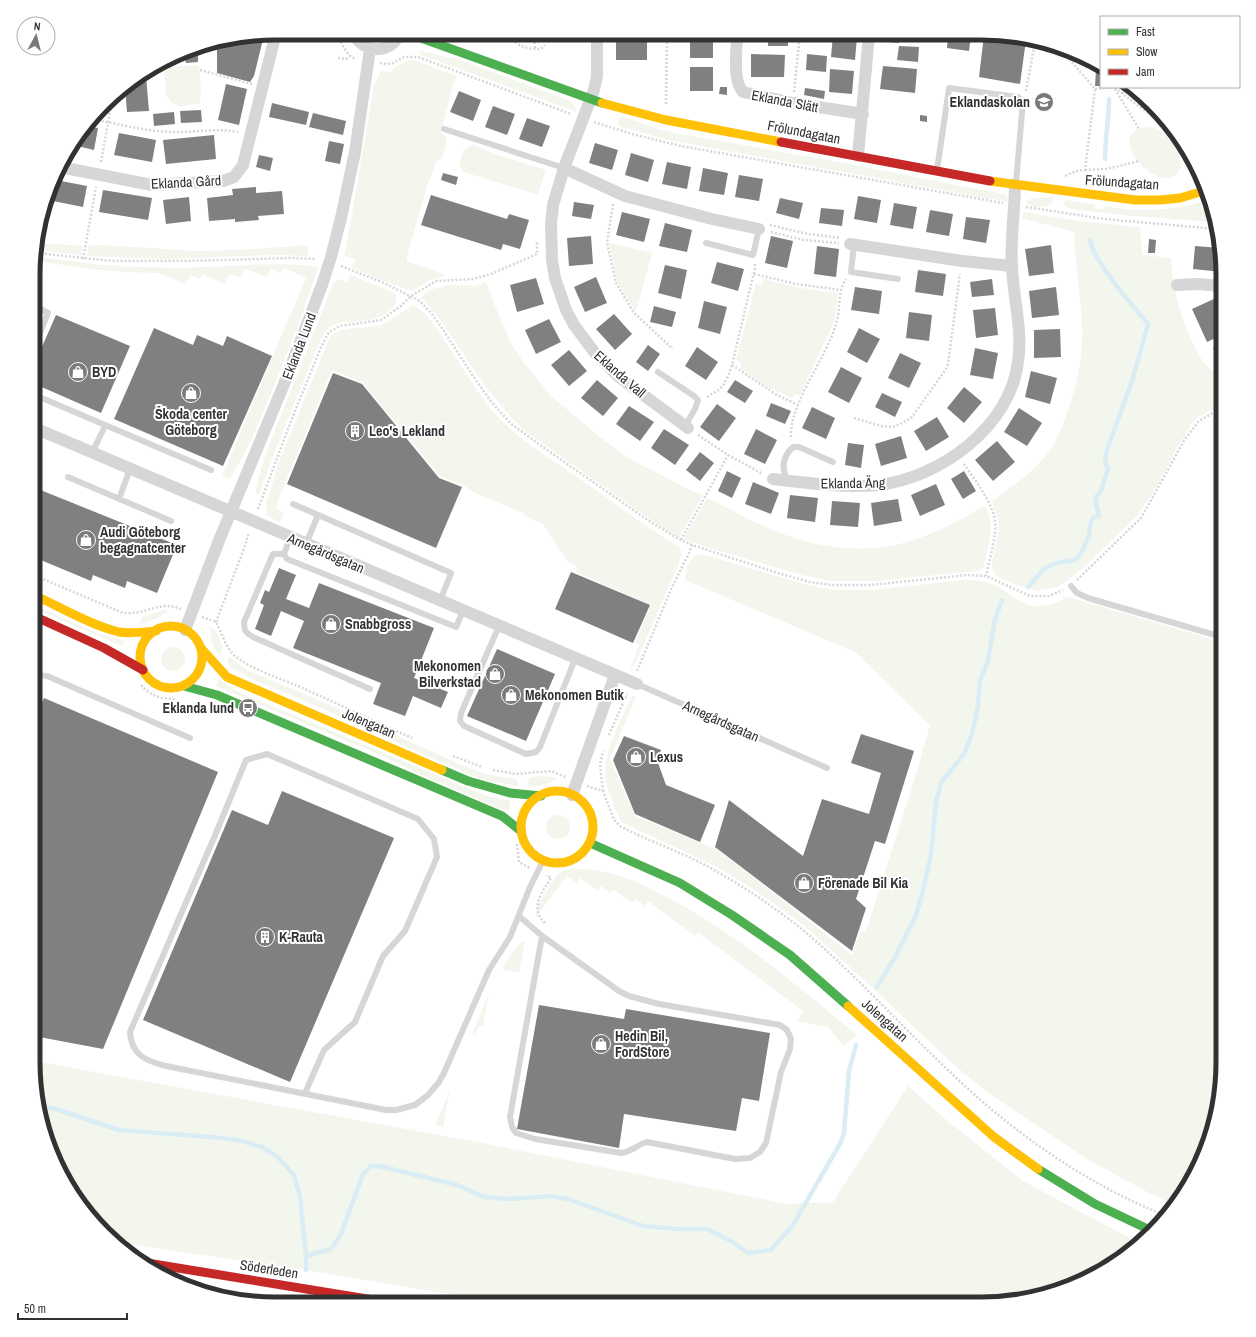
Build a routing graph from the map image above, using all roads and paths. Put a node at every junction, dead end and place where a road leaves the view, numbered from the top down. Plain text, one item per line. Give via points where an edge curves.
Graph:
1 (274, 40) edge
2 (357, 40) edge
3 (396, 40) edge
4 (427, 40) edge
5 (512, 40) edge
6 (534, 40) edge
7 (596, 40) edge
8 (667, 40) edge
9 (737, 40) edge
10 (799, 40) edge
11 (869, 40) edge
12 (545, 45) dead end
13 (1034, 46) edge
14 (370, 49) junction
15 (535, 49) junction
16 (350, 56) dead end
17 (1067, 56) edge
18 (338, 58) dead end
19 (200, 70) dead end
20 (263, 87) junction
21 (1104, 88) edge
22 (1115, 88) edge
23 (1115, 88) edge
24 (1095, 89) junction
25 (1128, 92) edge
26 (1122, 93) junction
27 (1018, 97) junction
28 (591, 99) junction
29 (793, 103) junction
30 (111, 107) edge
31 (666, 107) dead end
32 (569, 114) dead end
33 (863, 114) junction
34 (1155, 117) edge
35 (568, 119) dead end
36 (98, 120) edge
37 (109, 122) junction
38 (595, 122) dead end
39 (593, 128) dead end
40 (444, 129) dead end
41 (1139, 129) dead end
42 (251, 135) junction
43 (858, 156) junction
44 (1138, 161) dead end
45 (66, 168) edge
46 (564, 168) junction
47 (1085, 170) junction
48 (937, 171) junction
49 (98, 175) junction
50 (1015, 184) junction
51 (616, 191) junction
52 (1060, 191) junction
53 (1201, 192) edge
54 (1005, 204) dead end
55 (1004, 210) dead end
56 (1057, 212) dead end
57 (759, 229) junction
58 (537, 238) dead end
59 (706, 243) dead end
60 (852, 245) junction
61 (41, 253) edge
62 (753, 255) junction
63 (83, 259) junction
64 (319, 260) dead end
65 (962, 261) junction
66 (1012, 266) junction
67 (851, 272) junction
68 (754, 274) junction
69 (898, 279) dead end
70 (1177, 285) dead end
71 (1216, 285) edge
72 (841, 290) junction
73 (40, 309) edge
74 (40, 333) edge
75 (674, 349) dead end
76 (732, 365) junction
77 (658, 372) dead end
78 (40, 397) edge
79 (698, 400) junction
80 (798, 405) junction
81 (854, 418) dead end
82 (105, 426) junction
83 (686, 427) junction
84 (40, 430) edge
85 (793, 447) junction
86 (92, 453) junction
87 (958, 453) junction
88 (728, 455) junction
89 (833, 462) dead end
90 (130, 469) junction
91 (211, 470) dead end
92 (68, 477) dead end
93 (773, 479) joint
94 (788, 481) junction
95 (119, 499) junction
96 (293, 504) dead end
97 (230, 512) junction
98 (318, 515) junction
99 (171, 521) dead end
100 (253, 521) junction
101 (290, 538) junction
102 (681, 540) dead end
103 (306, 544) junction
104 (692, 545) dead end
105 (284, 554) junction
106 (986, 576) dead end
107 (1070, 586) dead end
108 (40, 598) edge
109 (439, 601) junction
110 (463, 611) junction
111 (40, 619) edge
112 (216, 622) dead end
113 (499, 626) junction
114 (185, 630) junction
115 (156, 631) junction
116 (1216, 636) edge
117 (200, 647) junction
118 (575, 659) junction
119 (144, 670) junction
120 (40, 675) edge
121 (615, 675) junction
122 (634, 683) junction
123 (184, 686) junction
124 (370, 689) dead end
125 (190, 738) dead end
126 (607, 739) dead end
127 (604, 750) dead end
128 (827, 768) dead end
129 (524, 774) dead end
130 (603, 791) dead end
131 (519, 794) junction
132 (572, 794) junction
133 (541, 796) junction
134 (521, 831) junction
135 (515, 839) dead end
136 (590, 843) junction
137 (543, 861) junction
138 (538, 871) junction
139 (519, 916) junction
140 (550, 927) dead end
141 (542, 936) junction
142 (305, 1093) junction
143 (1147, 1228) edge
144 (158, 1265) edge
145 (350, 1297) edge

1 - 20 street, Eklanda Gård
2 - 14 street
3 - 14 street via 387,48
4 - 28 main road, Frölundagatan
5 - 15 path via 523,47
6 - 15 path
7 - 28 street, Eklanda Vall via 597,76
8 - 31 path
9 - 29 street, Eklanda Slätt via 736,73 743,92
10 - 29 path
11 - 33 street
12 - 15 path
13 - 27 path via 1026,92
14 - 97 street, Eklanda Lund via 355,152 331,257 284,384
16 - 18 path via 346,59
17 - 24 path
19 - 20 path
20 - 42 street, Eklanda Gård
21 - 24 path
22 - 26 path
23 - 41 path
24 - 47 path
25 - 26 path
26 - 34 path
27 - 48 lane via 949,88
27 - 50 lane via 1023,101
28 - 43 main road, Frölundagatan via 645,116
28 - 46 street, Eklanda Vall
29 - 33 street, Eklanda Slätt
30 - 37 path
32 - 35 path
33 - 43 street
36 - 37 path
37 - 42 path via 161,131 214,129
37 - 49 path
38 - 39 path
40 - 46 lane
42 - 49 street, Eklanda Gård via 243,165 230,179 152,185
43 - 48 main road, Frölundagatan
44 - 47 path via 1107,169
45 - 49 street, Eklanda Gård
46 - 51 street
46 - 83 street, Eklanda Vall via 553,205 551,224 555,278 566,310 584,340 605,365
47 - 52 path via 1076,171 1062,179
48 - 50 main road, Frölundagatan
49 - 63 path
50 - 52 main road, Frölundagatan
50 - 66 street, Eklanda Äng
51 - 57 street via 624,196 705,218
51 - 75 path via 607,243 616,283 634,313
52 - 53 main road, Frölundagatan via 1135,200 1180,198
52 - 56 path
54 - 55 path
57 - 60 path via 804,240
57 - 62 lane
58 - 100 path via 537,254 473,279 436,281 411,296 382,320 340,326 329,332 294,413
59 - 62 lane
60 - 65 street
60 - 67 lane
61 - 63 path
62 - 68 path via 756,262
63 - 64 path via 153,262 290,258
65 - 66 street
65 - 81 path via 948,364 934,387 912,417 896,426 881,426
66 - 87 street, Eklanda Äng via 1019,340 1016,374 1008,397 992,422
67 - 69 lane
67 - 72 path
68 - 72 path via 796,284
68 - 76 path
70 - 71 street
72 - 80 path via 837,323
73 - 74 lane via 48,313
76 - 79 path via 723,386 710,396
76 - 80 path via 776,395
77 - 79 lane
78 - 82 lane
79 - 83 lane
80 - 85 path via 791,428
82 - 86 lane
82 - 91 lane
83 - 88 path
84 - 86 street, Arnegårdsgatan
85 - 89 lane via 799,447
85 - 94 lane via 783,466
86 - 90 street, Arnegårdsgatan
87 - 94 street, Eklanda Äng via 914,477 879,485
87 - 106 path via 988,503 995,520
88 - 93 path
88 - 102 path
90 - 95 lane
90 - 97 street, Arnegårdsgatan
92 - 95 lane
93 - 94 street, Eklanda Äng
95 - 99 lane
96 - 98 lane
97 - 100 street, Arnegårdsgatan
97 - 114 street, Eklanda Lund
98 - 103 lane
98 - 109 lane via 451,573
100 - 101 street, Arnegårdsgatan
100 - 112 path via 246,546
101 - 103 street, Arnegårdsgatan
101 - 105 lane
103 - 109 street, Arnegårdsgatan
104 - 122 path via 672,587
105 - 110 lane via 287,559 456,628
105 - 124 lane via 273,554 244,622 244,629 253,637
107 - 116 lane via 1077,594 1088,598
108 - 115 main road via 120,632
109 - 110 street, Arnegårdsgatan
110 - 113 street, Arnegårdsgatan
111 - 119 main road via 94,643
113 - 118 street, Arnegårdsgatan
113 - 118 lane via 461,713 460,721 464,726 526,754 536,752 540,747
114 - 115 main road via 167,627
114 - 117 main road via 194,637
115 - 119 main road via 147,638 142,648 141,660
117 - 123 main road via 200,670
117 - 131 main road, Jolengatan via 228,677 468,781
118 - 121 street, Arnegårdsgatan
119 - 123 main road via 150,680 160,686
120 - 125 lane via 47,676
121 - 122 street, Arnegårdsgatan
121 - 132 street
122 - 126 path
122 - 128 lane, Arnegårdsgatan
123 - 134 main road via 217,695 502,816
127 - 130 path via 600,765
129 - 131 path
131 - 133 main road, Jolengatan
132 - 133 main road via 556,792
132 - 136 main road via 583,803 591,815 593,829
133 - 134 main road via 526,810
134 - 137 main road via 528,849
135 - 138 path via 519,862
136 - 137 main road via 582,854 570,861
136 - 143 main road, Jolengatan via 680,883 790,955 994,1137 1043,1173 1095,1204
137 - 138 lane
138 - 139 lane
138 - 140 path via 551,878 537,905 537,913
139 - 141 lane
139 - 142 lane via 510,937 489,970 444,1073 422,1100 405,1108 386,1110
141 - 141 lane via 629,996 659,1004 780,1025 787,1030 791,1039 790,1049 781,1072 766,1143 760,1152 750,1158 734,1159 647,1142 630,1152 621,1153 516,1133 510,1117
142 - 142 lane via 149,1061 137,1052 130,1038 130,1032 246,760 267,754 418,819 434,839 436,857 405,931 383,956 355,1022 324,1050
144 - 145 main road, Söderleden

